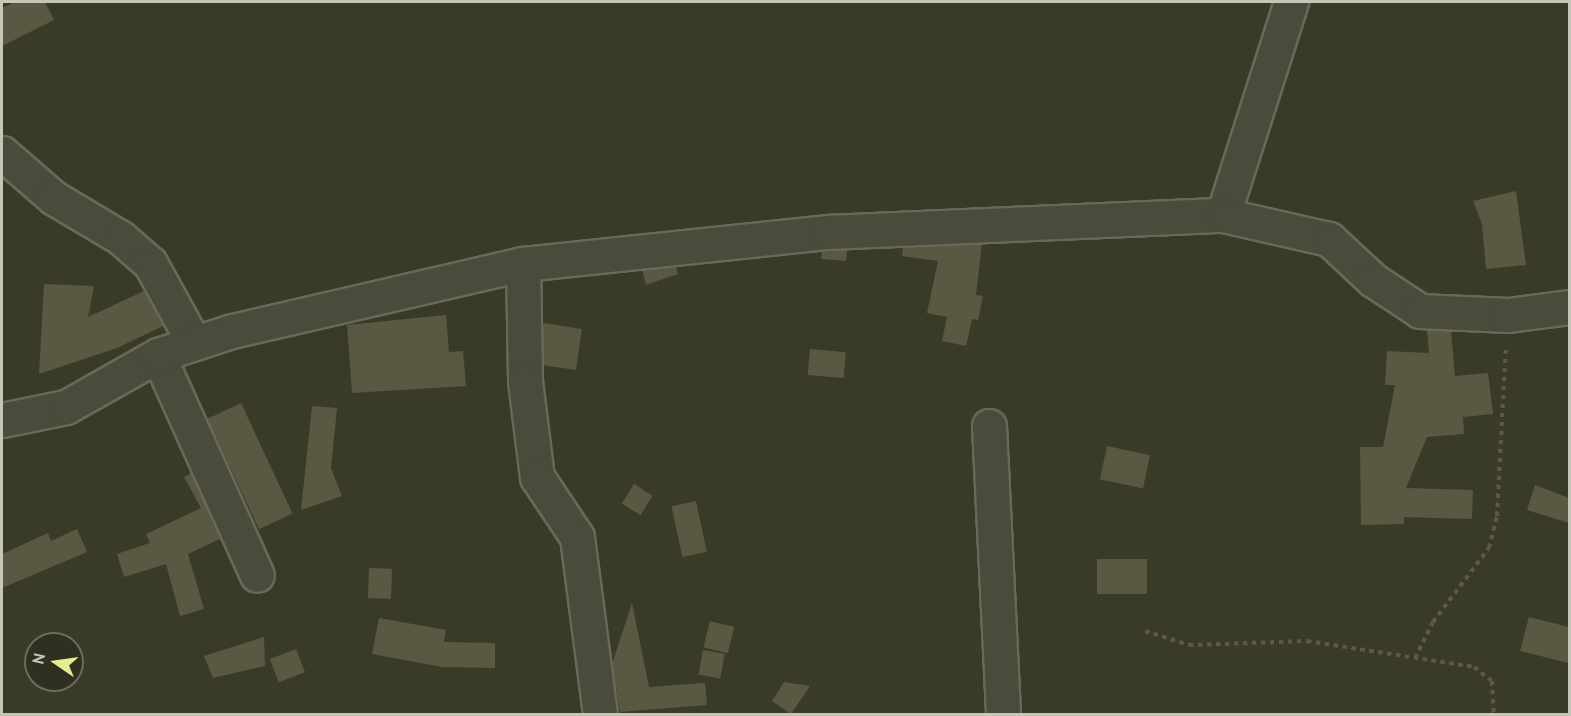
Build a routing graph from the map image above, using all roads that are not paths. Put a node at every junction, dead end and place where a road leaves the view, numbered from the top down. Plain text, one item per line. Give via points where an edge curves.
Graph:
1 (1291, 2) edge
2 (2, 153) edge
3 (1223, 215) junction
4 (523, 264) junction
5 (1569, 307) edge
6 (194, 343) junction
7 (158, 355) junction
8 (2, 420) edge
9 (989, 426) dead end
10 (258, 575) dead end
11 (600, 714) edge
12 (1003, 714) edge

1 - 3 street
2 - 6 street via 54,198 121,238 150,263
3 - 4 street via 828,232
3 - 5 street via 1329,239 1373,280 1420,311 1508,315
4 - 6 street
4 - 11 street via 525,381 537,477 577,537
6 - 7 street
7 - 8 street via 66,407
7 - 10 street
9 - 12 street

